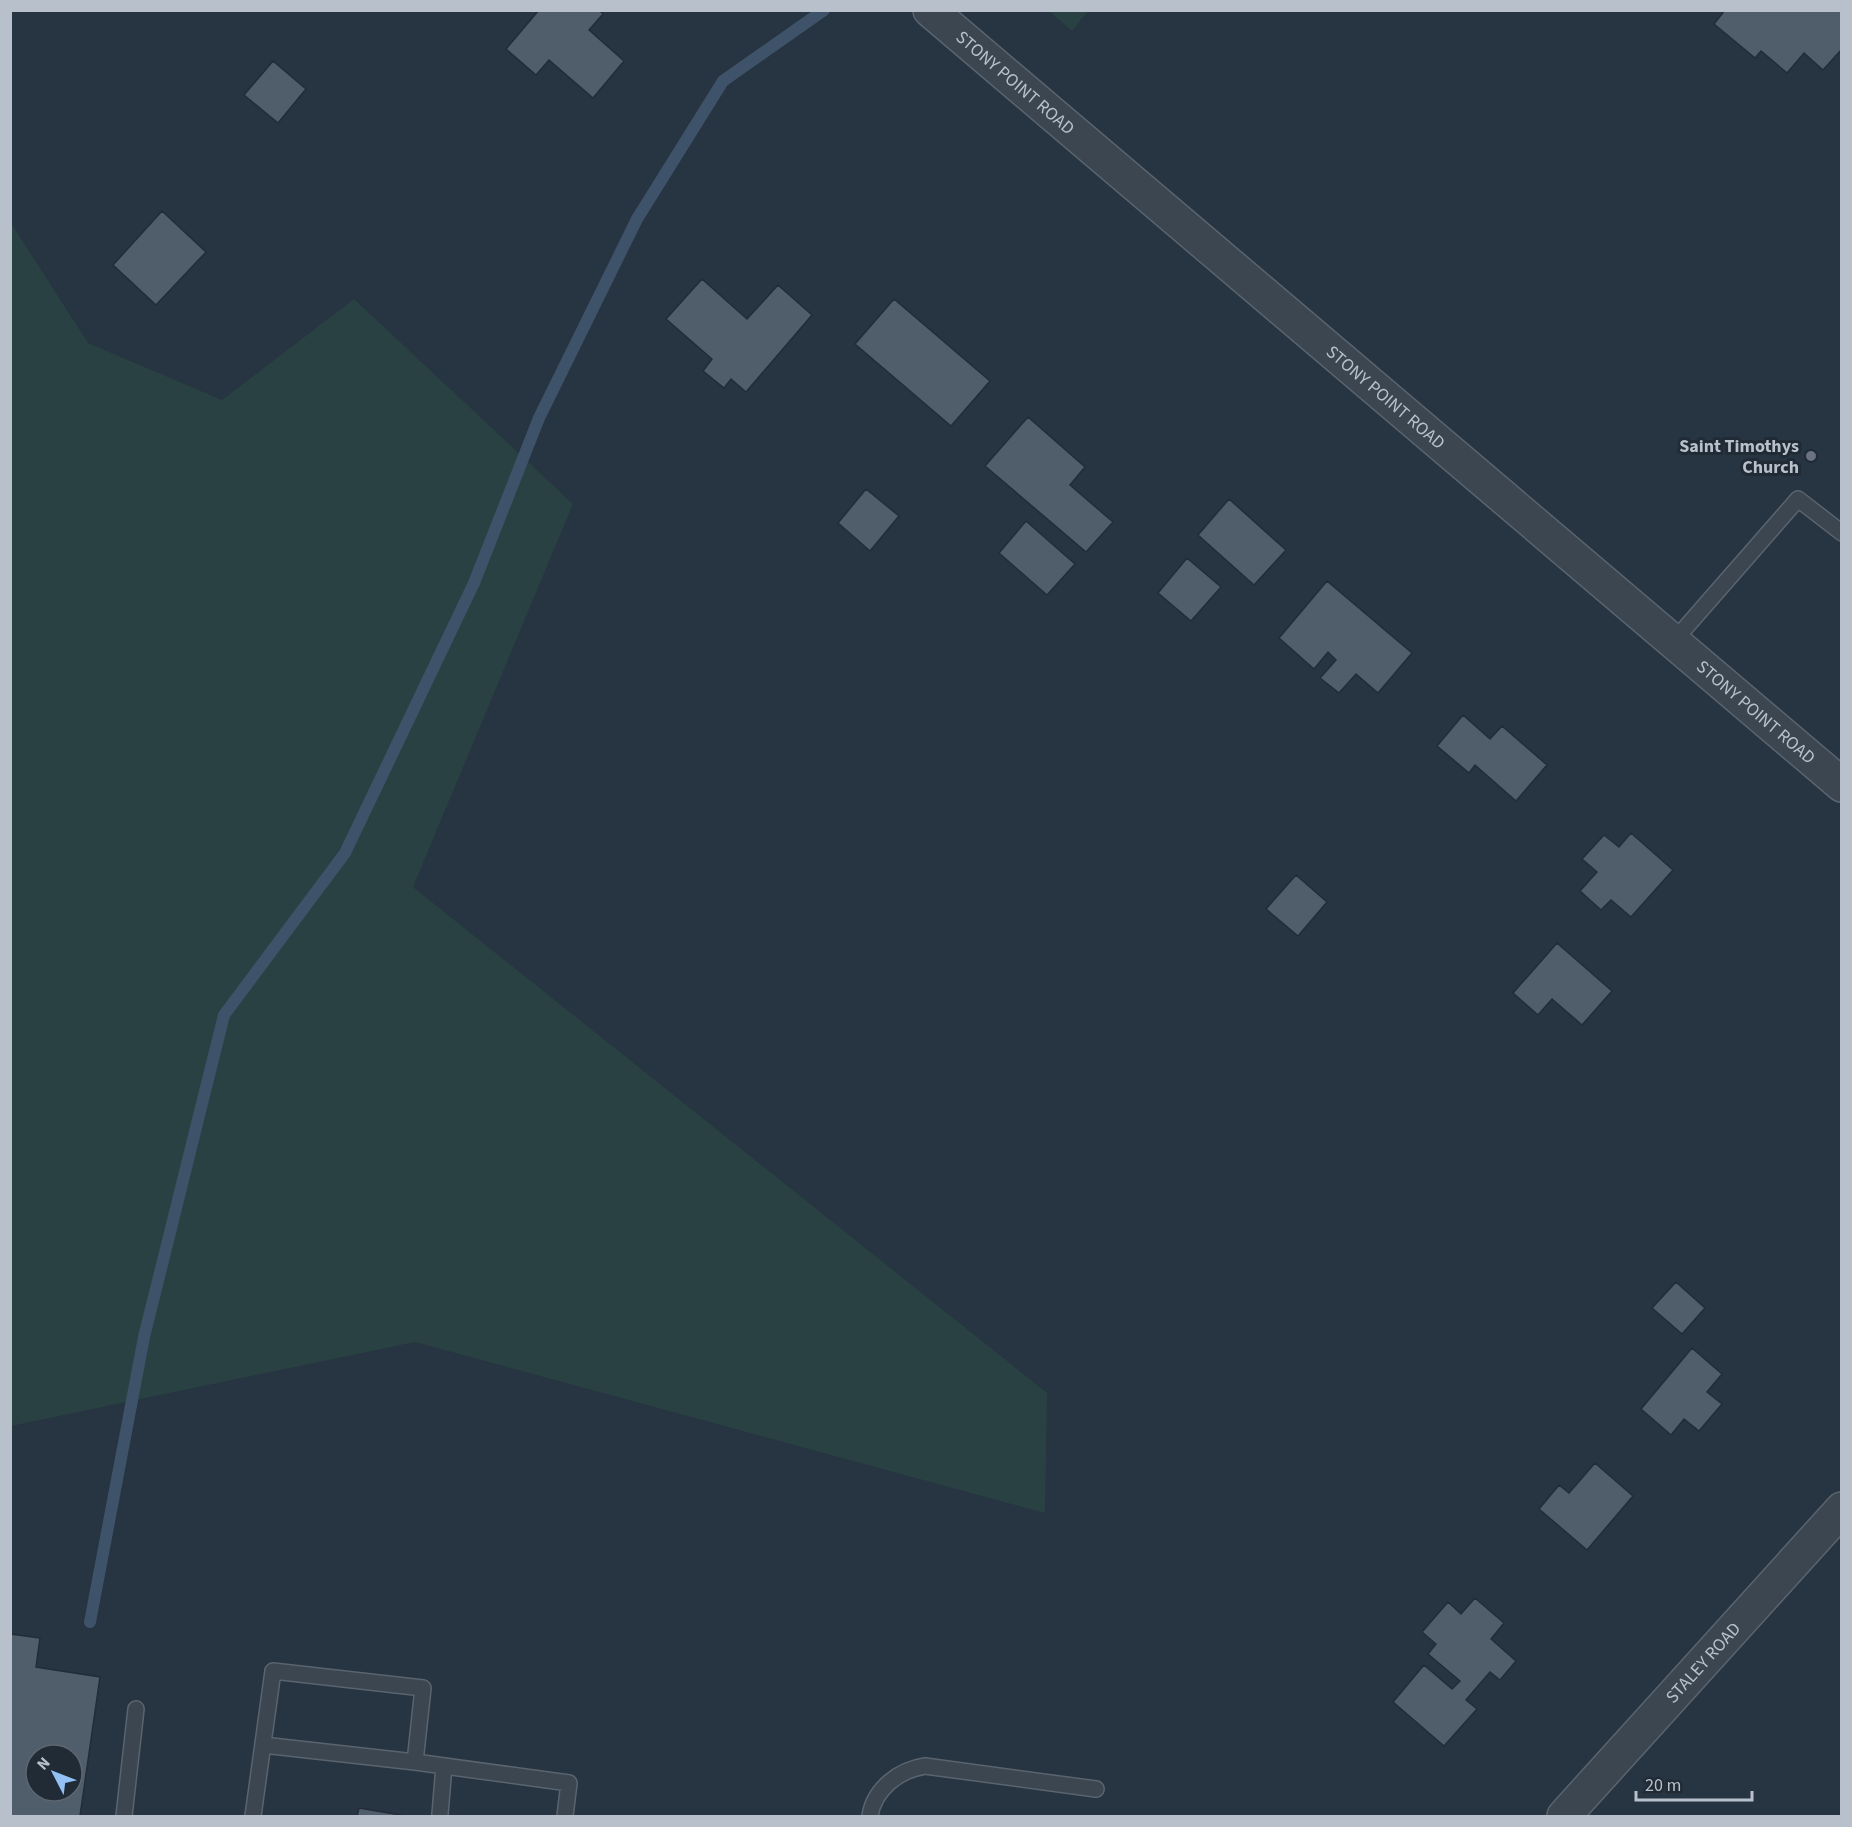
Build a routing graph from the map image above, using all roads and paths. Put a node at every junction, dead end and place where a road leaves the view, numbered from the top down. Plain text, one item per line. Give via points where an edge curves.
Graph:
1 (930, 10) edge
2 (1842, 533) edge
3 (1673, 642) junction
4 (1842, 785) edge
5 (1842, 1509) edge
6 (136, 1709) dead end
7 (263, 1744) junction
8 (415, 1762) junction
9 (444, 1766) junction
10 (1096, 1789) dead end
11 (440, 1814) dead end
12 (124, 1816) edge
13 (253, 1816) edge
14 (565, 1816) edge
15 (870, 1816) edge
16 (1564, 1816) edge

1 - 3 street, STONY POINT ROAD
2 - 3 lane via 1798,499
3 - 4 street, STONY POINT ROAD
5 - 16 street, STALEY ROAD
6 - 12 lane
7 - 8 lane
7 - 8 lane via 273,1671 423,1688
7 - 13 lane
8 - 9 lane
9 - 11 lane
9 - 14 lane via 569,1783
10 - 15 lane via 925,1766 911,1768 887,1783

